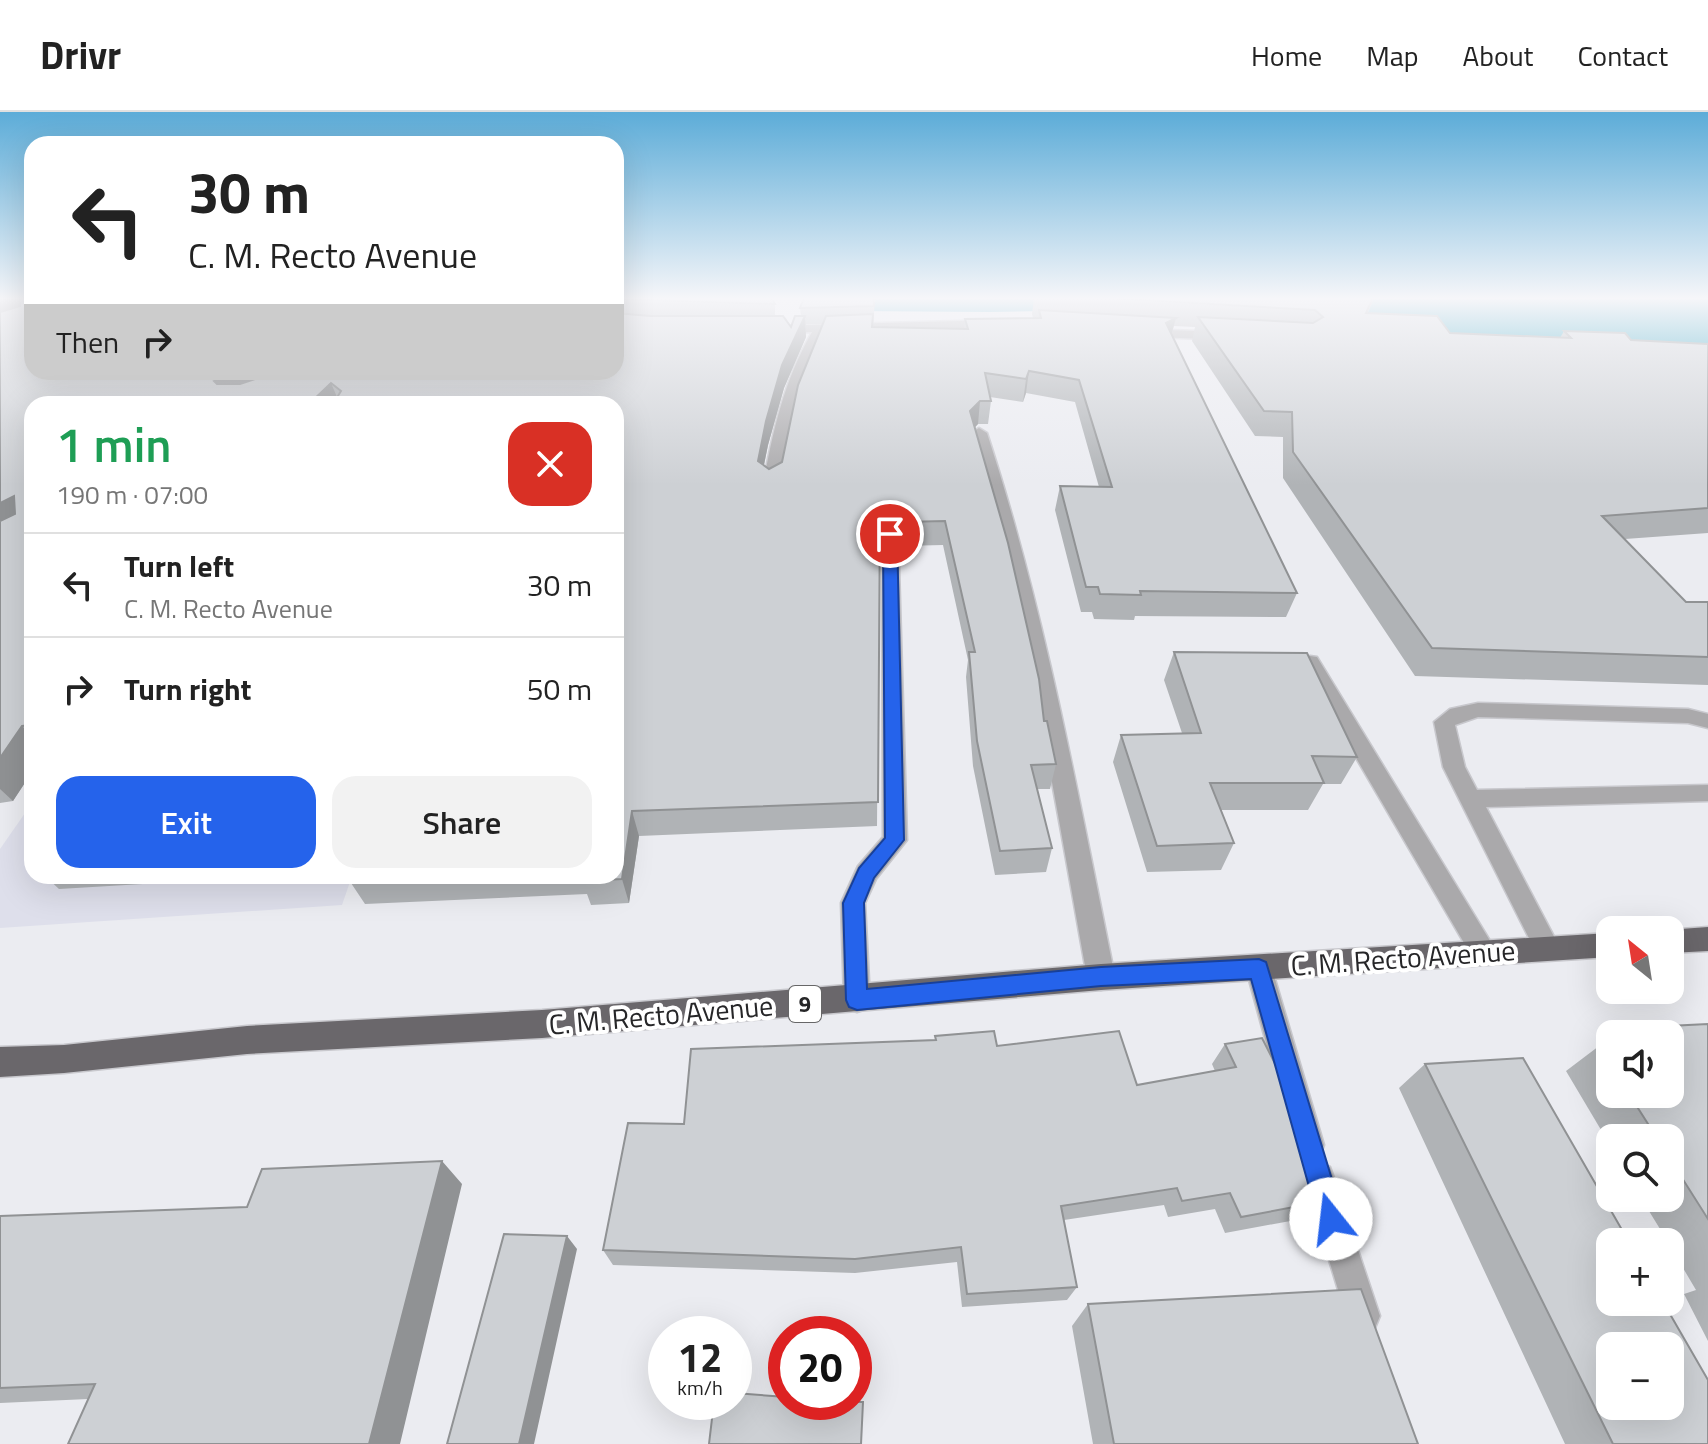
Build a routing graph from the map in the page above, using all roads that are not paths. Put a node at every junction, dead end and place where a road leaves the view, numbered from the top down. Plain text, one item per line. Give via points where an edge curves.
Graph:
1 (804, 360) edge
2 (979, 433) edge
3 (772, 485) edge
4 (890, 534) dead end
5 (1310, 662) edge
6 (1708, 721) edge
7 (1708, 793) edge
8 (1471, 799) junction
9 (1708, 939) edge
10 (1684, 940) edge
11 (1596, 946) edge
12 (1547, 948) junction
13 (1483, 952) junction
14 (1259, 969) junction
15 (1101, 977) junction
16 (857, 1000) junction
17 (0, 1062) edge
18 (1374, 1345) edge

1 - 3 street via 784,407
2 - 15 street via 1022,580
4 - 16 lane via 895,840 866,873 853,903
5 - 13 lane
6 - 8 lane via 1523,711 1457,714 1444,722 1454,767
7 - 8 lane
8 - 12 lane
9 - 10 highway
11 - 12 highway, C. M. Recto Avenue / 9
12 - 13 highway, C. M. Recto Avenue / 9
13 - 14 highway, C. M. Recto Avenue / 9
14 - 15 highway, C. M. Recto Avenue / 9
14 - 18 lane via 1339,1247
15 - 16 highway, C. M. Recto Avenue / 9
16 - 17 highway, C. M. Recto Avenue / 9 via 247,1040

